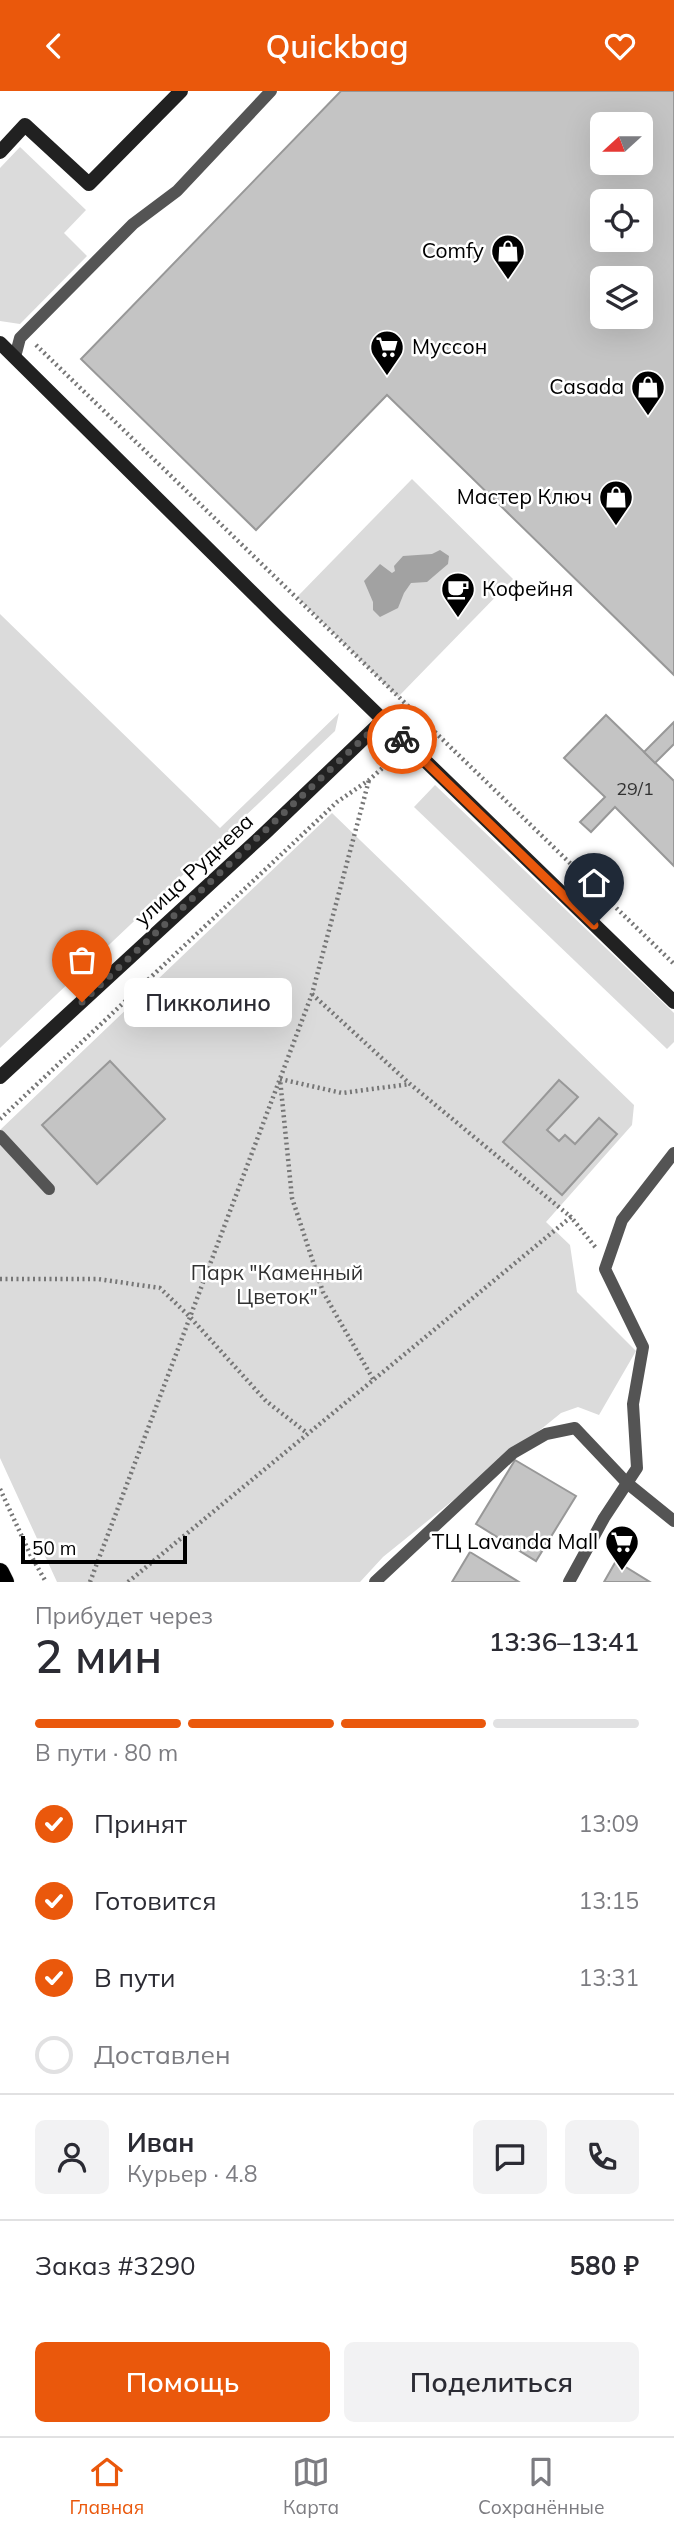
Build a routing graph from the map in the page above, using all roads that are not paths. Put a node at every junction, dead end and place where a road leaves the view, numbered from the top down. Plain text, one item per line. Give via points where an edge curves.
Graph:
1 (181, 91) edge
2 (271, 91) edge
3 (0, 152) edge
4 (0, 342) edge
5 (15, 357) junction
6 (383, 720) junction
7 (674, 1002) edge
8 (0, 1077) edge
9 (0, 1136) edge
10 (674, 1153) edge
11 (49, 1189) dead end
12 (627, 1483) junction
13 (674, 1521) edge
14 (0, 1572) edge
15 (5, 1582) edge
16 (376, 1582) edge
17 (569, 1582) edge

1 - 3 street via 89,184 25,125
2 - 5 lane via 177,191 133,224 20,338
4 - 5 street
5 - 6 street
6 - 7 street
6 - 8 street, улица Руднева
9 - 11 lane
10 - 12 lane via 622,1220 605,1269 643,1347 634,1404 638,1468
12 - 13 lane
12 - 16 lane via 575,1428 546,1434 513,1453
12 - 17 lane
14 - 15 main road

